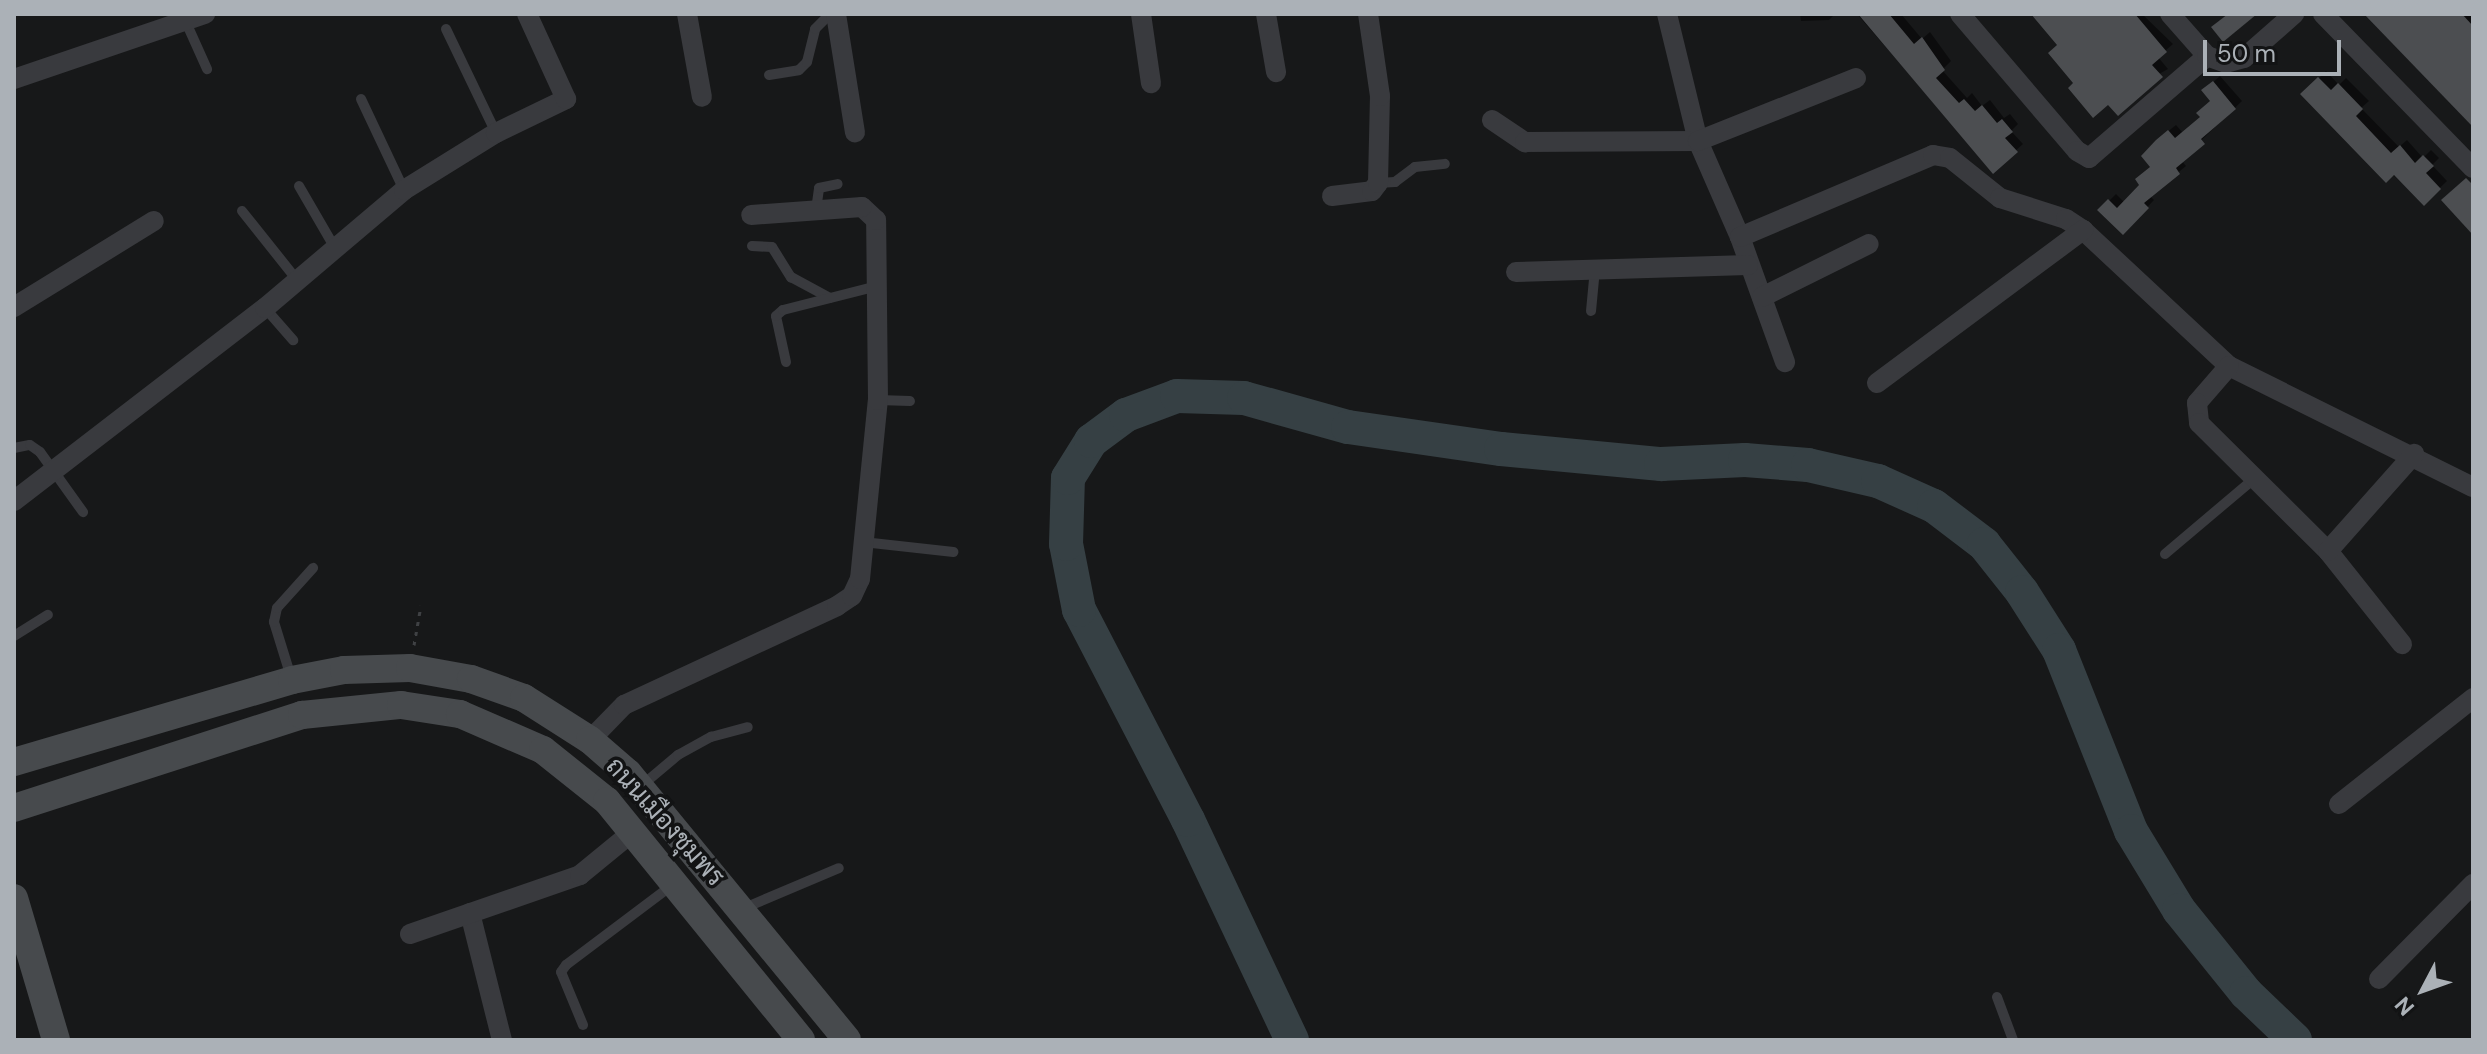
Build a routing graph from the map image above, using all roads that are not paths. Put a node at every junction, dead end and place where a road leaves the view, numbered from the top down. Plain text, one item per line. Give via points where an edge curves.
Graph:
1 (527, 14) edge
2 (687, 14) edge
3 (833, 14) edge
4 (1141, 14) edge
5 (1266, 14) edge
6 (1368, 14) edge
7 (1667, 14) edge
8 (1960, 14) edge
9 (2170, 14) edge
10 (2294, 14) edge
11 (2323, 14) edge
12 (195, 17) edge
13 (446, 29) dead end
14 (2207, 56) junction
15 (207, 69) dead end
16 (1276, 72) dead end
17 (769, 75) dead end
18 (1856, 78) dead end
19 (14, 79) edge
20 (1151, 83) dead end
21 (702, 97) dead end
22 (361, 99) dead end
23 (1492, 120) dead end
24 (855, 132) dead end
25 (496, 133) junction
26 (1698, 141) junction
27 (1445, 164) dead end
28 (2473, 168) edge
29 (1378, 183) junction
30 (838, 184) dead end
31 (299, 186) dead end
32 (404, 190) junction
33 (1332, 196) dead end
34 (816, 210) junction
35 (242, 211) dead end
36 (751, 215) dead end
37 (154, 221) dead end
38 (2083, 230) junction
39 (1740, 237) junction
40 (1869, 244) dead end
41 (752, 246) dead end
42 (335, 248) junction
43 (1748, 265) junction
44 (1595, 269) junction
45 (1516, 272) dead end
46 (297, 280) junction
47 (879, 285) junction
48 (1762, 297) junction
49 (830, 298) junction
50 (14, 307) edge
51 (265, 308) junction
52 (1591, 311) dead end
53 (293, 340) dead end
54 (786, 362) dead end
55 (1785, 362) dead end
56 (2229, 366) junction
57 (1877, 383) dead end
58 (878, 400) junction
59 (910, 401) dead end
60 (14, 448) edge
61 (2414, 454) junction
62 (54, 473) junction
63 (2255, 478) junction
64 (2473, 487) edge
65 (14, 501) edge
66 (83, 512) dead end
67 (863, 542) junction
68 (2328, 551) junction
69 (953, 552) dead end
70 (2165, 554) dead end
71 (313, 568) dead end
72 (48, 615) dead end
73 (14, 636) edge
74 (2402, 644) dead end
75 (292, 680) junction
76 (2473, 698) edge
77 (748, 727) dead end
78 (590, 740) junction
79 (14, 762) edge
80 (640, 787) junction
81 (2339, 804) dead end
82 (14, 808) edge
83 (635, 830) junction
84 (839, 868) dead end
85 (676, 882) junction
86 (2473, 884) edge
87 (14, 902) edge
88 (742, 909) junction
89 (470, 913) junction
90 (410, 934) dead end
91 (2379, 979) dead end
92 (1997, 997) dead end
93 (583, 1025) dead end
94 (56, 1040) edge
95 (502, 1040) edge
96 (801, 1040) edge
97 (847, 1040) edge
98 (2013, 1040) edge

1 - 25 street via 566,99
2 - 21 street
3 - 17 lane via 815,29 807,62 799,70
3 - 24 street
4 - 20 street
5 - 16 street
6 - 29 street via 1380,96
7 - 26 street
8 - 14 street via 2077,151 2089,158
9 - 14 street
10 - 14 street via 2244,58 2226,63
11 - 28 street
12 - 15 lane
12 - 19 street
13 - 25 lane
18 - 26 street
22 - 32 lane
23 - 26 street via 1525,142
25 - 32 street
26 - 39 street
27 - 29 lane via 1415,167 1395,182
29 - 33 street via 1372,191
30 - 34 lane via 819,188
31 - 42 lane
32 - 42 street
34 - 36 street
34 - 47 street via 872,211
35 - 46 lane
37 - 50 street
38 - 39 street via 2066,219 2000,198 1950,158 1933,155
38 - 56 street
38 - 57 street
39 - 43 street
40 - 48 street
41 - 49 lane via 772,247 791,277
42 - 46 street
43 - 44 street
43 - 48 street
44 - 45 street
44 - 52 lane
46 - 51 street
47 - 49 lane
47 - 58 street
48 - 55 street
49 - 54 lane via 776,316
51 - 53 lane
51 - 62 street
56 - 61 street
56 - 63 street via 2195,412
58 - 59 lane
58 - 67 street
60 - 62 lane via 30,445
61 - 64 street
61 - 68 street
62 - 65 street
62 - 66 lane
63 - 68 street
63 - 70 lane
67 - 69 lane
67 - 78 street via 860,579 852,596 624,705
68 - 74 street
71 - 75 lane via 277,608 274,622
72 - 73 lane
75 - 78 main road, ถนนเมืองชุมพร via 344,670 410,668 471,679 524,698
75 - 79 main road, ถนนเมืองชุมพร
76 - 81 street
77 - 80 lane via 711,737 678,755
78 - 80 main road, ถนนเมืองชุมพร
80 - 88 main road, ถนนเมืองชุมพร
82 - 83 main road, ถนนเมืองชุมพร via 302,715 401,705 460,714 511,733 577,774
83 - 85 main road, ถนนเมืองชุมพร
83 - 89 street via 580,875
84 - 88 lane
85 - 93 lane via 561,972
85 - 96 main road, ถนนเมืองชุมพร
86 - 91 street
87 - 94 main road
88 - 97 main road, ถนนเมืองชุมพร
89 - 90 street
89 - 95 street
92 - 98 lane

